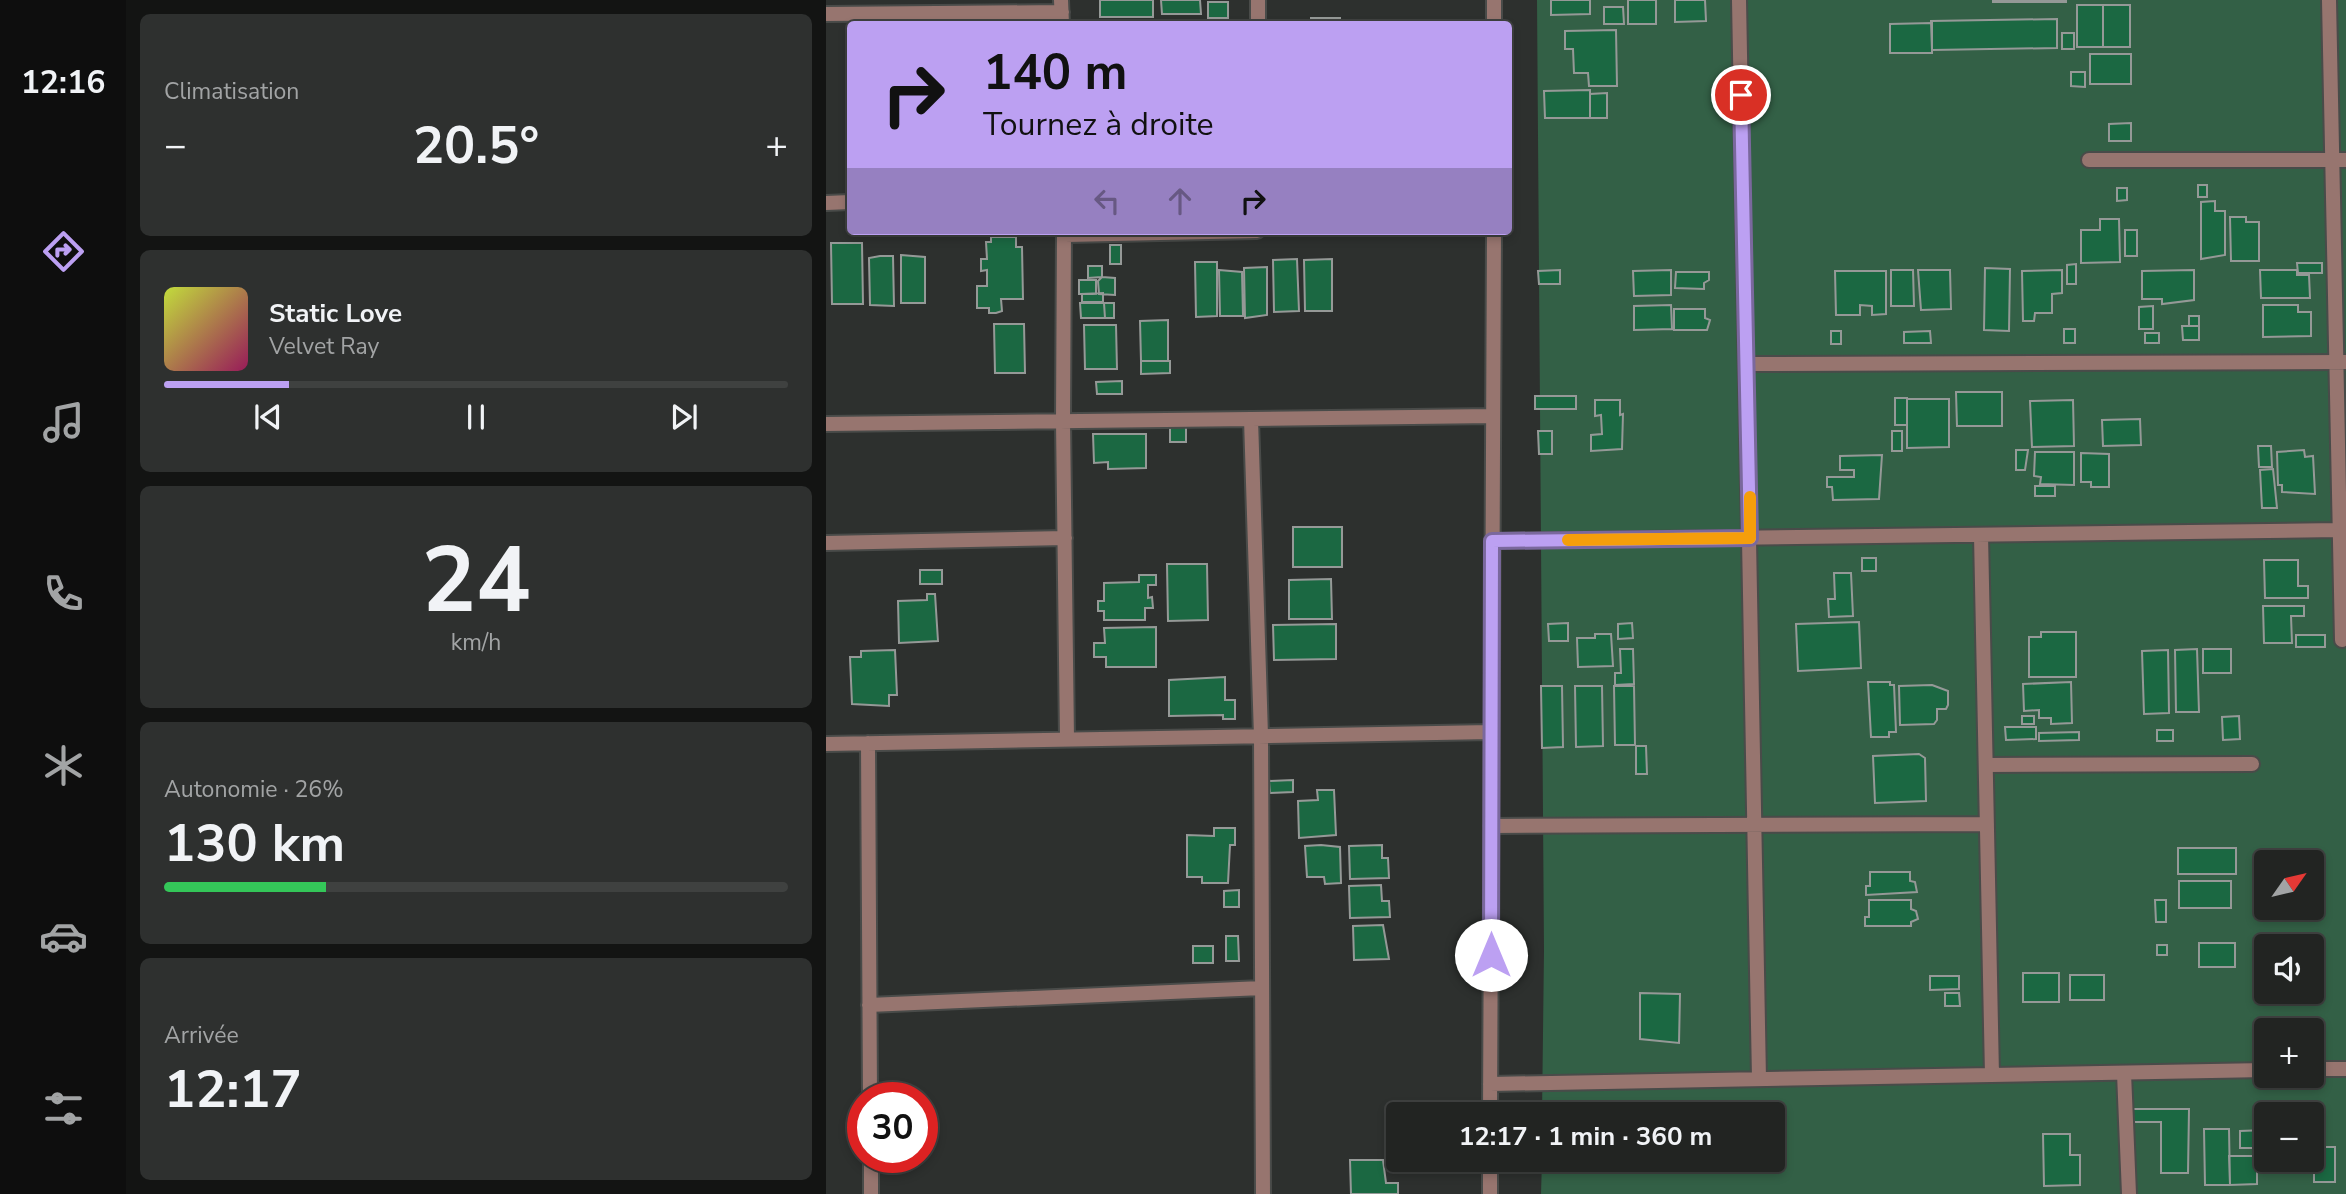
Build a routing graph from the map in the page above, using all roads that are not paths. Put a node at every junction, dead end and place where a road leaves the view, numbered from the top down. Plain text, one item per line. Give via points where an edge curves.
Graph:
1 (1258, 0) edge
2 (1494, 0) edge
3 (1739, 0) edge
4 (2329, 0) edge
5 (1062, 12) edge
6 (826, 14) edge
7 (1258, 21) edge
8 (1494, 21) edge
9 (2088, 160) dead end
10 (2339, 160) edge
11 (847, 202) edge
12 (826, 203) edge
13 (1065, 235) edge
14 (1494, 235) edge
15 (2341, 362) edge
16 (1748, 364) junction
17 (1493, 416) junction
18 (1251, 419) junction
19 (1063, 421) junction
20 (826, 424) edge
21 (2339, 530) junction
22 (1981, 535) junction
23 (1065, 538) junction
24 (1750, 538) junction
25 (1492, 541) junction
26 (826, 543) edge
27 (2342, 640) dead end
28 (1492, 732) junction
29 (1261, 736) junction
30 (1068, 739) junction
31 (867, 743) junction
32 (826, 744) edge
33 (2252, 764) dead end
34 (1986, 765) junction
35 (1987, 824) junction
36 (1755, 825) junction
37 (1491, 826) junction
38 (1262, 988) junction
39 (869, 1005) junction
40 (2324, 1069) edge
41 (2346, 1069) edge
42 (2254, 1070) edge
43 (2124, 1073) junction
44 (1992, 1075) junction
45 (1759, 1079) junction
46 (870, 1082) edge
47 (1490, 1084) junction
48 (1490, 1102) edge
49 (1490, 1172) edge
50 (871, 1173) edge
51 (871, 1194) edge
52 (1263, 1194) edge
53 (1490, 1194) edge
54 (2129, 1194) edge

1 - 7 street
2 - 8 street
3 - 16 street
4 - 10 street
5 - 6 street
9 - 10 street
10 - 15 street
11 - 12 street
13 - 19 street
14 - 17 street
15 - 16 street
15 - 21 street
16 - 24 street
17 - 18 street
17 - 25 street
18 - 19 street
18 - 29 street
19 - 20 street
19 - 23 street
21 - 22 street
21 - 27 street
22 - 24 street
22 - 34 street
23 - 26 street
23 - 30 street
24 - 25 street
24 - 36 street
25 - 28 street
28 - 29 street
28 - 37 street
29 - 30 street
29 - 38 street
30 - 31 street
31 - 32 street
31 - 39 street
33 - 34 street
34 - 35 street
35 - 36 street
35 - 44 street
36 - 37 street
36 - 45 street
37 - 47 street
38 - 39 street
38 - 52 street
39 - 46 street
40 - 41 street
42 - 43 street
43 - 44 street
43 - 54 street
44 - 45 street
45 - 47 street
47 - 48 street
49 - 53 street
50 - 51 street

